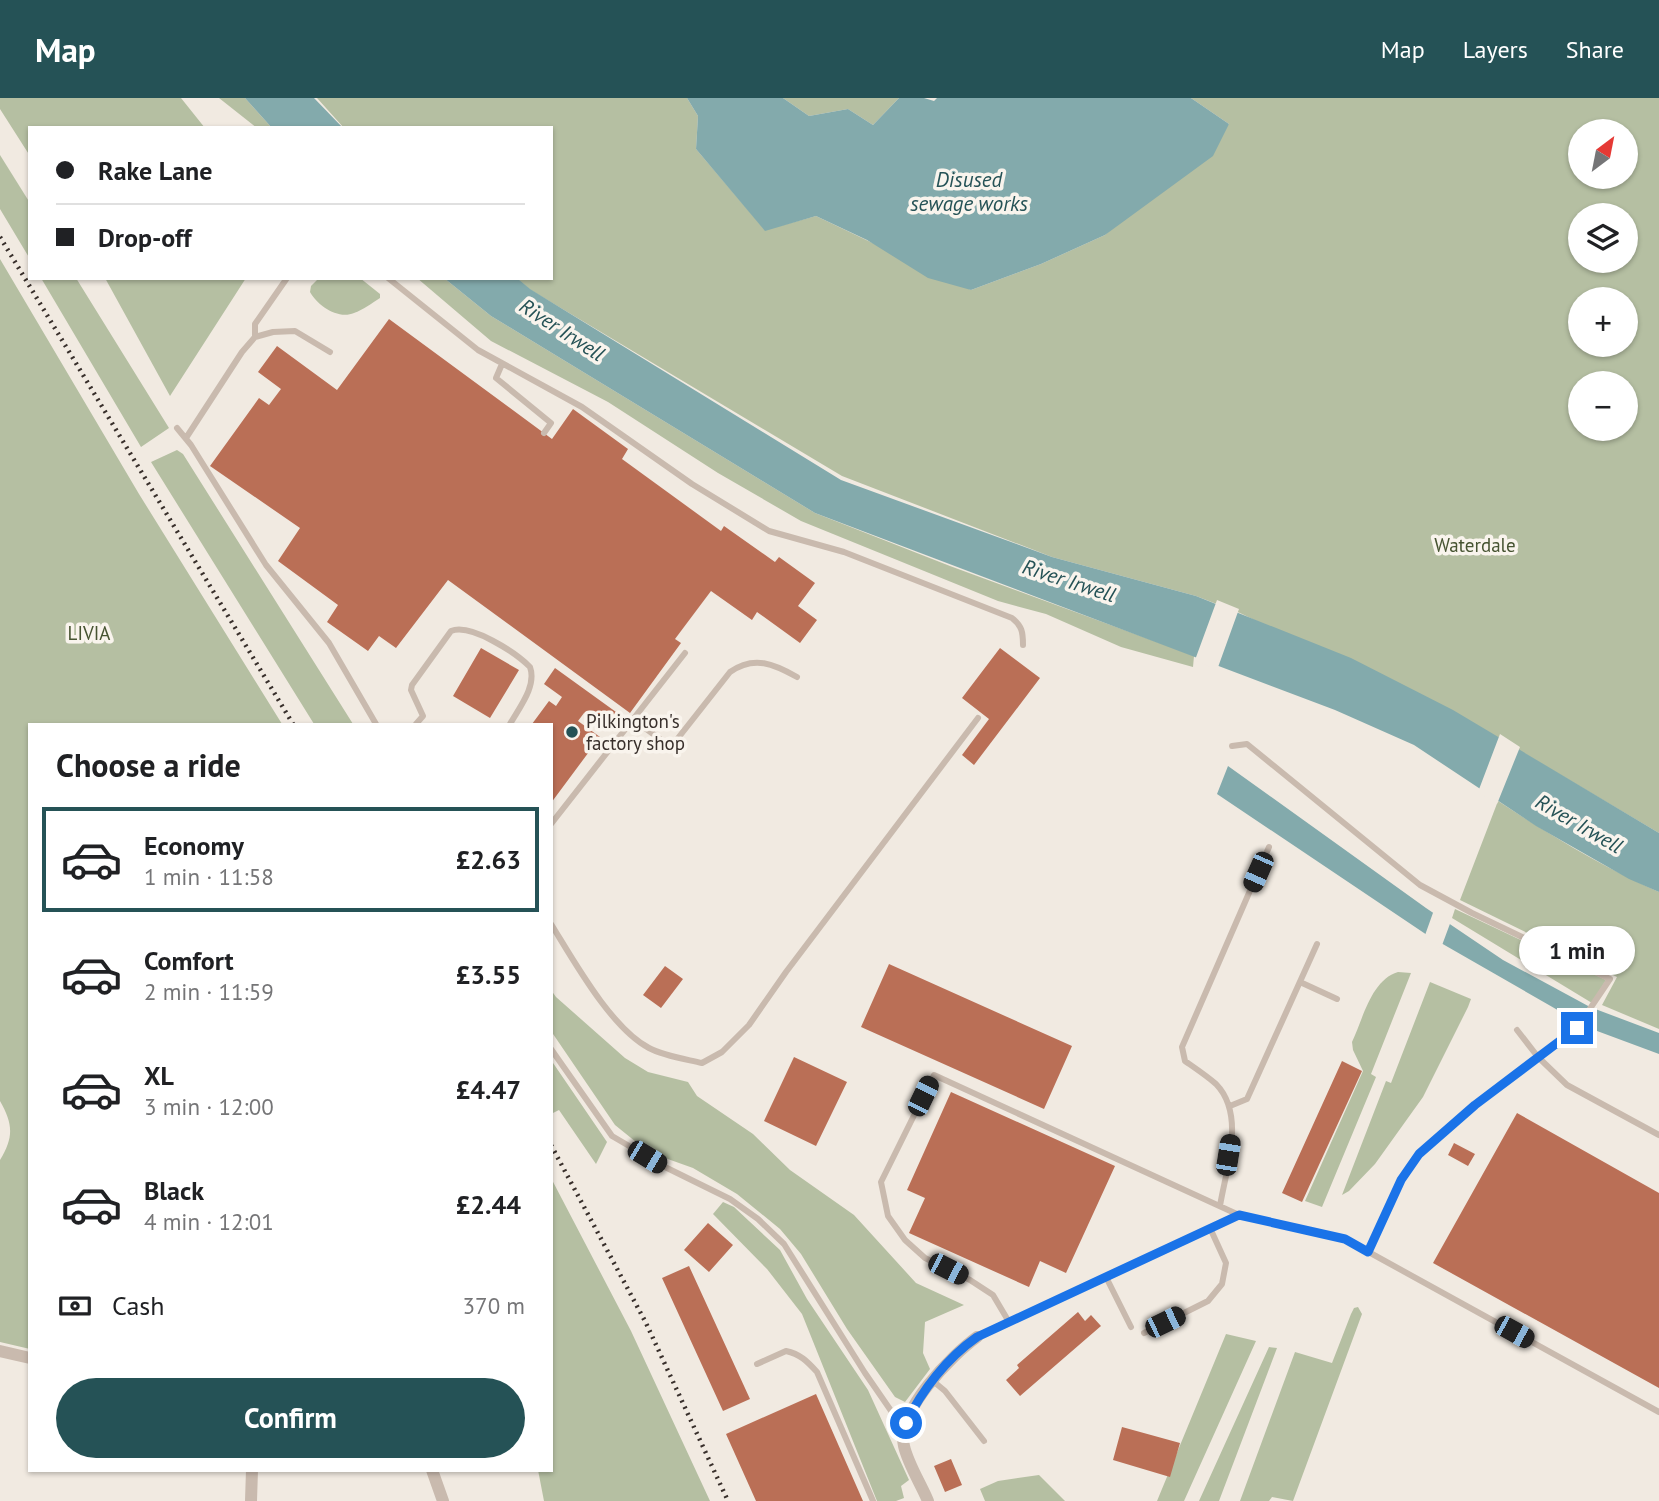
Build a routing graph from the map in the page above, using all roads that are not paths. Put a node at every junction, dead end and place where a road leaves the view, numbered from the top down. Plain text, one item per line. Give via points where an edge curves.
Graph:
1 (286, 280) edge
2 (390, 280) edge
3 (255, 337) junction
4 (330, 352) dead end
5 (502, 364) junction
6 (177, 428) dead end
7 (544, 433) dead end
8 (186, 438) junction
9 (1023, 645) dead end
10 (685, 653) dead end
11 (797, 677) dead end
12 (423, 716) junction
13 (978, 718) dead end
14 (634, 720) junction
15 (375, 723) edge
16 (417, 723) edge
17 (428, 723) edge
18 (511, 723) edge
19 (1232, 746) dead end
20 (553, 821) edge
21 (1269, 847) dead end
22 (553, 928) edge
23 (1317, 944) dead end
24 (1300, 982) junction
25 (1337, 999) dead end
26 (1517, 1030) dead end
27 (553, 1052) edge
28 (1538, 1057) junction
29 (1230, 1106) junction
30 (1659, 1135) edge
31 (1220, 1206) junction
32 (1239, 1215) junction
33 (1210, 1228) junction
34 (1368, 1252) junction
35 (1106, 1277) junction
36 (1009, 1322) junction
37 (1131, 1328) dead end
38 (1143, 1333) dead end
39 (977, 1337) joint
40 (0, 1351) edge
41 (28, 1358) edge
42 (757, 1364) dead end
43 (933, 1381) junction
44 (1659, 1412) edge
45 (906, 1423) junction
46 (984, 1441) dead end
47 (252, 1472) edge
48 (433, 1472) edge
49 (251, 1501) edge
50 (443, 1501) edge
51 (873, 1501) edge
52 (928, 1501) edge

1 - 3 lane via 256,324
2 - 5 lane
3 - 4 lane via 295,331
3 - 8 lane
5 - 7 lane via 496,378 551,423
5 - 9 lane via 582,407 692,485 769,531 844,552 1012,618 1023,631
6 - 8 lane
8 - 15 lane via 267,565 328,643
10 - 14 lane
11 - 14 lane via 766,663 741,664 671,747
12 - 16 lane
12 - 17 lane
12 - 18 lane via 412,685 451,631 465,628 530,667 531,685
13 - 22 lane via 749,1025 722,1052 702,1063 649,1048 632,1036 597,995
14 - 20 lane
19 - 28 lane via 1247,744 1420,885 1610,979 1577,1028
21 - 29 lane via 1182,1047 1185,1061 1217,1085
23 - 24 lane
24 - 25 lane
24 - 29 lane via 1247,1099
26 - 28 lane
27 - 45 lane via 612,1136 730,1199 784,1244 880,1396 896,1419
28 - 30 lane via 1567,1084
28 - 34 lane via 1419,1154 1401,1180
29 - 31 lane via 1233,1130
31 - 32 lane
31 - 36 lane via 934,1075 881,1182 888,1216 925,1258 993,1295
32 - 33 lane
32 - 34 lane via 1345,1239
33 - 35 lane
33 - 38 lane via 1226,1263 1222,1284 1208,1301
34 - 44 lane
35 - 36 lane
35 - 37 lane
36 - 39 lane
39 - 43 street via 959,1350
40 - 41 street
42 - 51 lane via 786,1350 797,1353 817,1372
43 - 45 street
43 - 46 lane
45 - 52 street via 904,1446
47 - 49 street
48 - 50 street

